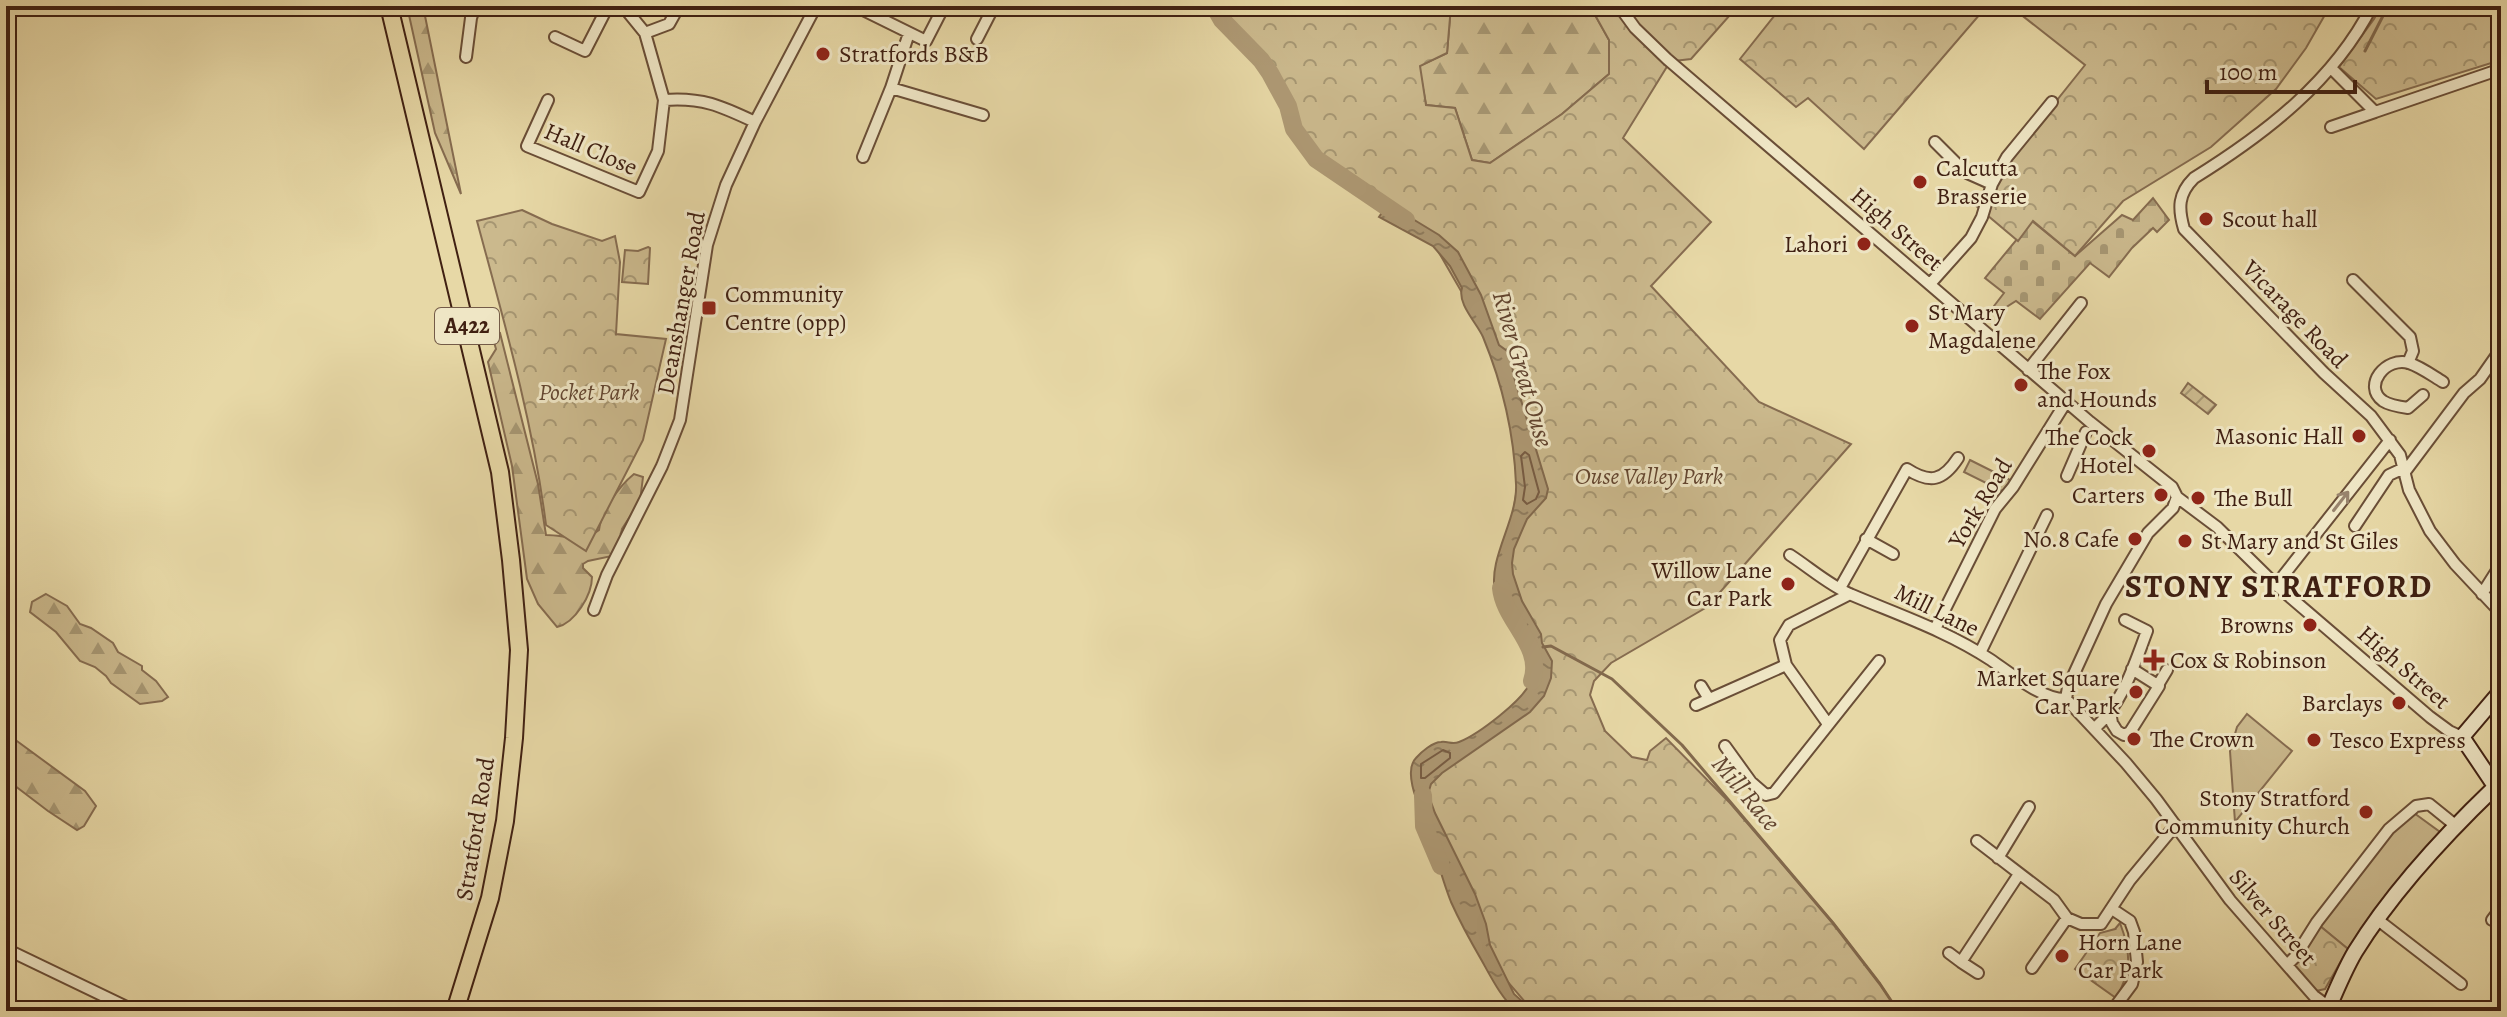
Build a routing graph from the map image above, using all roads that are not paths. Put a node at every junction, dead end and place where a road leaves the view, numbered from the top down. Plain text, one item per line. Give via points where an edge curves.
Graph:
1 (389, 6) edge
2 (475, 6) edge
3 (608, 6) edge
4 (623, 6) edge
5 (679, 6) edge
6 (816, 6) edge
7 (855, 6) edge
8 (944, 6) edge
9 (994, 6) edge
10 (1619, 6) edge
11 (2372, 6) edge
12 (645, 33) junction
13 (909, 33) junction
14 (555, 37) dead end
15 (977, 39) dead end
16 (466, 57) dead end
17 (2331, 68) junction
18 (2501, 69) edge
19 (891, 88) junction
20 (548, 100) dead end
21 (664, 100) junction
22 (2052, 102) dead end
23 (2375, 112) junction
24 (983, 115) dead end
25 (755, 122) junction
26 (2331, 127) dead end
27 (1935, 142) dead end
28 (863, 157) dead end
29 (1992, 184) junction
30 (2353, 280) dead end
31 (1930, 284) junction
32 (2081, 303) dead end
33 (2501, 349) edge
34 (2408, 363) junction
35 (2028, 370) junction
36 (2443, 382) dead end
37 (2423, 395) dead end
38 (2066, 402) junction
39 (2384, 402) junction
40 (2371, 416) junction
41 (2086, 432) dead end
42 (2390, 440) junction
43 (1958, 458) dead end
44 (2404, 471) junction
45 (2067, 476) dead end
46 (2177, 497) junction
47 (2047, 515) dead end
48 (2355, 526) dead end
49 (1866, 539) junction
50 (1893, 554) dead end
51 (1790, 555) dead end
52 (2501, 564) edge
53 (2276, 585) junction
54 (1845, 591) junction
55 (2482, 594) junction
56 (594, 610) dead end
57 (2501, 613) edge
58 (2125, 620) dead end
59 (1935, 629) junction
60 (1980, 653) junction
61 (1879, 661) dead end
62 (1786, 665) junction
63 (2132, 669) junction
64 (2167, 670) dead end
65 (2158, 685) junction
66 (1701, 686) dead end
67 (2501, 691) edge
68 (1709, 699) junction
69 (2067, 700) junction
70 (1696, 705) dead end
71 (2110, 712) junction
72 (1828, 724) junction
73 (2095, 728) junction
74 (2462, 737) junction
75 (1725, 746) dead end
76 (2498, 791) edge
77 (2029, 807) dead end
78 (2455, 825) junction
79 (2176, 828) junction
80 (1977, 841) dead end
81 (1998, 858) junction
82 (2019, 874) junction
83 (2501, 908) edge
84 (2112, 909) junction
85 (2067, 918) junction
86 (2378, 920) junction
87 (2492, 920) dead end
88 (6, 949) edge
89 (1949, 953) dead end
90 (1961, 962) junction
91 (2288, 964) junction
92 (2032, 968) dead end
93 (1978, 973) dead end
94 (2461, 984) dead end
95 (2330, 1009) edge
96 (135, 1011) edge
97 (455, 1011) edge
98 (2112, 1011) edge

1 - 97 main road, Stratford Road / A422 via 500,472 519,650 505,821 490,898
2 - 16 street
3 - 14 street via 585,51
4 - 12 street
5 - 12 street via 669,24
6 - 25 street, Deanshanger Road
7 - 13 street
8 - 13 street via 926,41
9 - 15 street
10 - 31 street, High Street via 1667,59
11 - 17 street
12 - 21 street
13 - 19 street
17 - 23 street
17 - 40 street, Vicarage Road via 2258,134 2194,178 2179,211 2184,229
18 - 23 street
19 - 24 street
19 - 28 street
20 - 21 street, Hall Close via 527,146 639,192 658,151
21 - 25 street via 690,98
22 - 29 street
23 - 26 street
25 - 56 street, Deanshanger Road via 726,185 707,245 680,420
27 - 29 street via 1965,172
29 - 31 street via 1971,238
30 - 34 street via 2410,337 2413,351
31 - 35 street, High Street
32 - 35 street
33 - 44 street
34 - 36 street
34 - 39 street via 2384,367 2376,378 2376,393
35 - 38 street, High Street
37 - 39 street via 2408,408
38 - 46 street, High Street via 2172,487
38 - 59 street, York Road via 1995,509
39 - 40 street
40 - 42 street, Vicarage Road
41 - 45 street
42 - 44 street, Vicarage Road
53 -> 42 street
43 - 49 street via 1941,477 1930,479 1907,469
44 - 48 street via 2389,475
44 - 55 street, Vicarage Road via 2430,531
46 - 53 street, High Street via 2217,527
46 - 69 street via 2148,533 2106,604
47 - 60 street
49 - 50 street
49 - 54 street
51 - 54 street, Mill Lane
52 - 55 street
53 - 74 street, High Street via 2430,717
54 - 59 street, Mill Lane
54 - 62 street via 1789,625 1780,640
55 - 57 street, Vicarage Road
58 - 63 street via 2147,631
59 - 60 street, Mill Lane
60 - 69 street, Mill Lane via 2020,680
61 - 72 street
62 - 68 street
62 - 72 street
63 - 65 street
63 - 71 street
64 - 65 street
65 - 71 street via 2130,732 2117,731
66 - 68 street
67 - 74 street
68 - 70 street
69 - 73 street, Silver Street
71 - 73 street
72 - 75 street via 1774,793 1766,795
73 - 79 street, Silver Street
74 - 76 street
76 - 78 street
77 - 81 street
78 - 86 street
78 - 91 street via 2429,804 2416,806 2389,829
79 - 84 street
79 - 91 street, Silver Street via 2230,900
80 - 81 street
81 - 82 street
82 - 85 street via 2054,900
82 - 90 street
83 - 87 street
84 - 85 street via 2101,924
84 - 98 street via 2130,921 2137,962 2132,984
85 - 92 street
86 - 94 street
86 - 95 street via 2355,952
88 - 96 street
89 - 90 street
90 - 93 street
91 - 95 street, Silver Street

